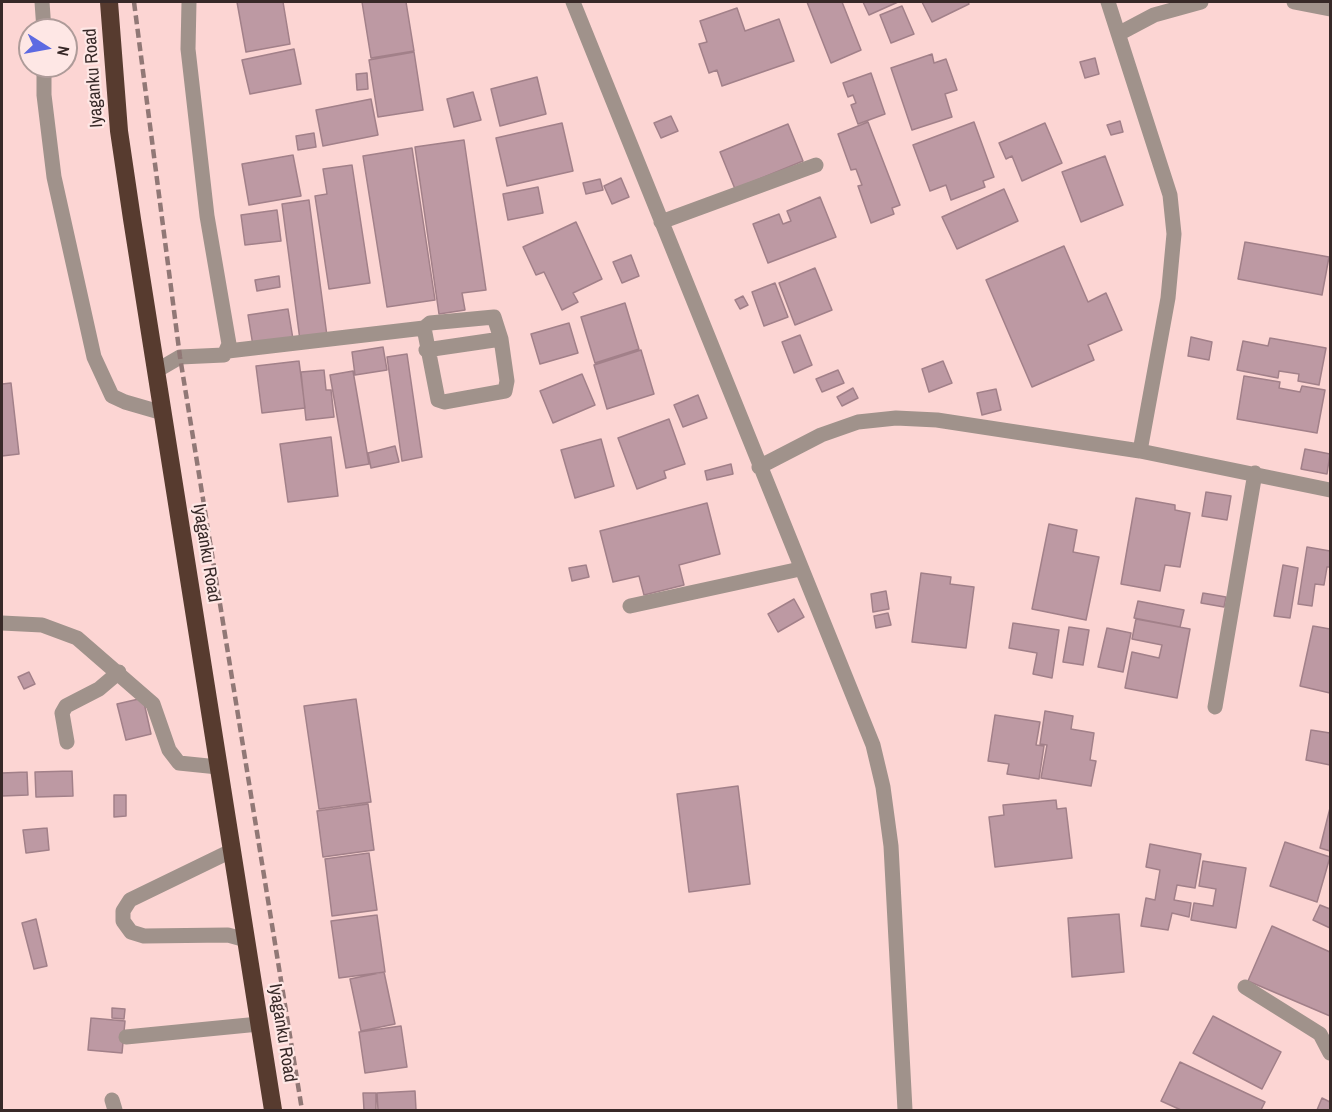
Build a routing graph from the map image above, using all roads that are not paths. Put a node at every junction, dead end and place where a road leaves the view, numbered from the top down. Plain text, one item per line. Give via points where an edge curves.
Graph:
1 (42, 2) edge
2 (109, 2) edge
3 (189, 2) edge
4 (573, 2) edge
5 (1108, 2) edge
6 (1201, 2) edge
7 (1294, 2) edge
8 (1330, 9) edge
9 (43, 18) edge
10 (1120, 33) junction
11 (44, 78) edge
12 (816, 165) dead end
13 (661, 222) junction
14 (424, 328) junction
15 (501, 339) junction
16 (426, 350) junction
17 (228, 351) junction
18 (156, 371) junction
19 (163, 413) junction
20 (1140, 451) junction
21 (759, 467) junction
22 (1255, 473) junction
23 (1330, 490) edge
24 (800, 569) junction
25 (630, 606) dead end
26 (2, 623) edge
27 (119, 672) junction
28 (1215, 707) dead end
29 (67, 742) dead end
30 (218, 767) junction
31 (231, 851) junction
32 (246, 940) junction
33 (1245, 987) dead end
34 (259, 1024) junction
35 (126, 1037) dead end
36 (1330, 1053) edge
37 (273, 1110) edge
38 (905, 1110) edge

1 - 9 street
2 - 18 highway, Iyaganku Road via 119,131
3 - 17 street via 188,49 207,216
4 - 13 street
5 - 10 street
6 - 10 street via 1154,15
7 - 8 street
10 - 20 street via 1170,195 1174,234 1168,298
11 - 19 street via 54,177 94,357 112,396
12 - 13 street
13 - 21 street
14 - 15 street via 430,323 494,316
14 - 16 street
14 - 17 street
15 - 16 street
15 - 16 street via 505,391 444,402 435,393
17 - 18 street via 217,357 180,357
18 - 19 highway, Iyaganku Road
19 - 30 highway, Iyaganku Road
20 - 21 street via 938,420 896,418 858,422 821,435
20 - 22 street
21 - 24 street
22 - 23 street
22 - 28 street
24 - 25 street
24 - 38 street via 862,714 883,787 897,919
26 - 27 street via 42,625 77,638
27 - 29 street via 99,689 66,706 62,713
27 - 30 street via 153,704 169,750 179,764
30 - 31 highway, Iyaganku Road
31 - 32 highway, Iyaganku Road
31 - 32 street via 135,896 123,911 123,921 130,932 144,936 228,935
32 - 34 highway, Iyaganku Road
33 - 36 street via 1320,1034
34 - 35 street
34 - 37 highway, Iyaganku Road

